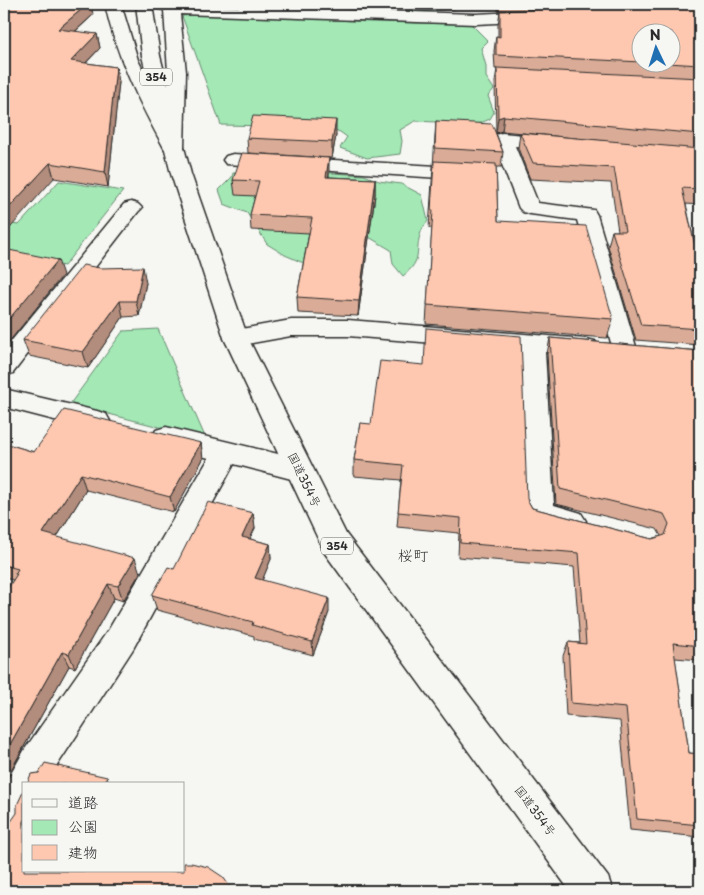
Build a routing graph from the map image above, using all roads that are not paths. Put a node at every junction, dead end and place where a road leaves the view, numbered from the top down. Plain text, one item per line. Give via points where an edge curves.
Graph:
1 (113, 4) edge
2 (144, 4) edge
3 (166, 5) edge
4 (477, 11) edge
5 (551, 15) edge
6 (581, 146) edge
7 (174, 148) junction
8 (233, 160) dead end
9 (501, 175) junction
10 (131, 208) dead end
11 (236, 338) junction
12 (532, 343) junction
13 (4, 368) edge
14 (4, 398) edge
15 (227, 452) junction
16 (299, 470) junction
17 (598, 528) edge
18 (26, 782) edge
19 (22, 789) edge
20 (4, 822) edge
21 (594, 891) edge

1 - 7 main road via 117,28 137,80
2 - 7 main road, 国道354号 / 354 via 151,56
3 - 4 main road
3 - 7 main road via 177,72
4 - 5 main road
6 - 9 main road via 502,139
7 - 11 main road, 国道354号 / 354
8 - 9 main road
9 - 12 main road via 530,208 586,215 635,351
10 - 13 main road
11 - 12 main road via 291,328 348,328
11 - 16 main road, 国道354号 / 354
12 - 17 main road via 540,514
14 - 15 main road
15 - 16 main road
15 - 18 main road via 121,639
16 - 21 main road, 国道354号 / 354 via 335,543
19 - 20 main road

